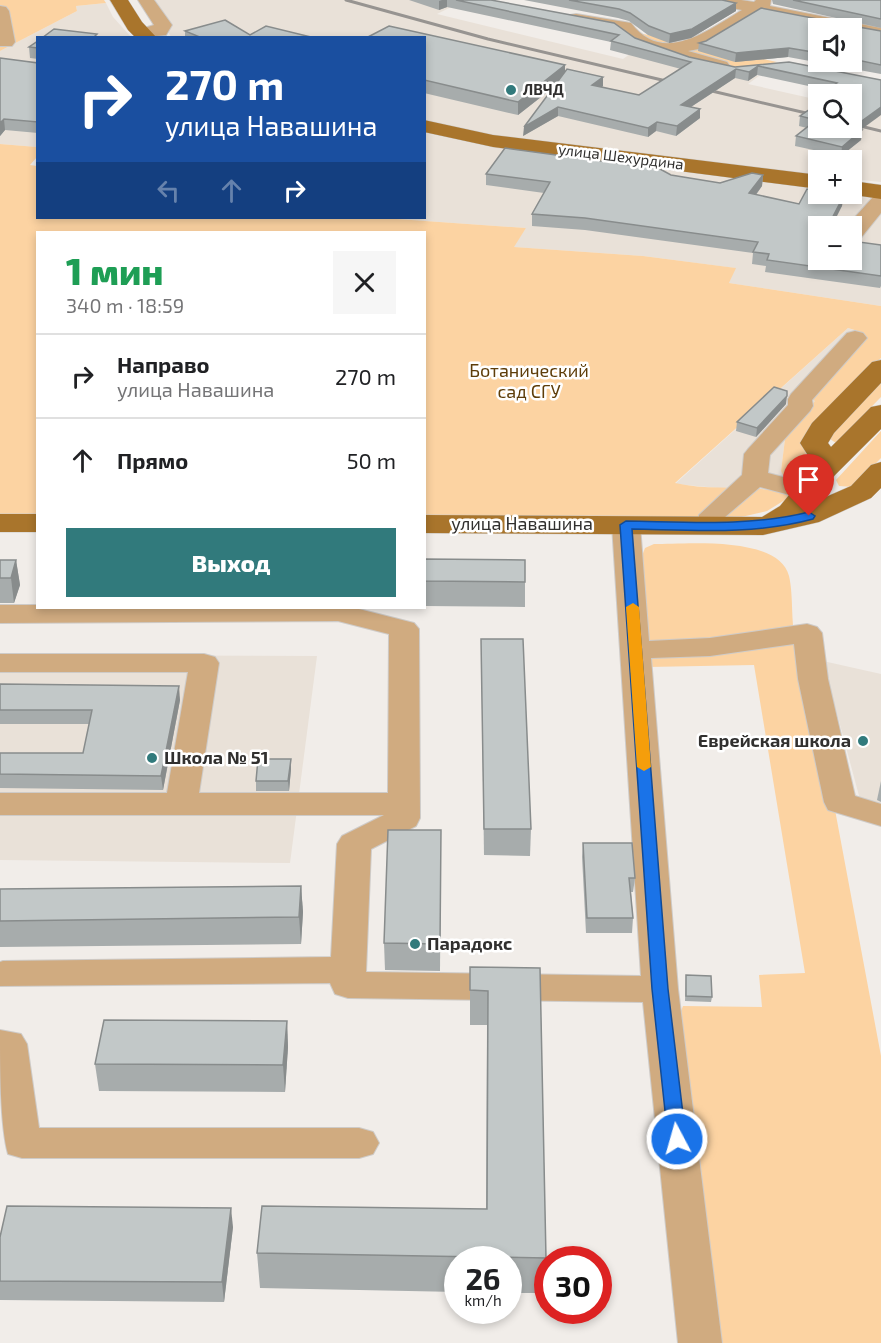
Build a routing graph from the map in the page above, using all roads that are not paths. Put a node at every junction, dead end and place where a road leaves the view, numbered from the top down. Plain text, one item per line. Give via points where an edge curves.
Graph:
1 (119, 0) edge
2 (146, 0) edge
3 (716, 0) edge
4 (763, 4) edge
5 (0, 11) edge
6 (559, 15) edge
7 (881, 33) edge
8 (146, 36) edge
9 (6, 42) dead end
10 (670, 50) junction
11 (741, 69) edge
12 (426, 126) edge
13 (808, 181) edge
14 (862, 189) edge
15 (881, 192) edge
16 (881, 200) edge
17 (862, 222) edge
18 (855, 338) dead end
19 (881, 368) edge
20 (881, 413) edge
21 (881, 471) edge
22 (755, 477) junction
23 (817, 480) junction
24 (866, 490) edge
25 (0, 523) edge
26 (36, 523) edge
27 (426, 524) edge
28 (626, 525) junction
29 (712, 526) junction
30 (763, 526) junction
31 (0, 614) edge
32 (636, 650) junction
33 (0, 663) edge
34 (0, 804) edge
35 (182, 804) junction
36 (404, 804) junction
37 (881, 815) edge
38 (349, 970) junction
39 (3, 974) dead end
40 (660, 989) junction
41 (0, 1044) edge
42 (359, 1143) dead end
43 (700, 1343) edge

1 - 8 main road
2 - 8 street via 162,25 160,31
3 - 4 street
4 - 7 street
4 - 10 street via 698,44
5 - 9 street
6 - 10 street via 618,25 628,29 633,38
10 - 11 street via 695,60
12 - 13 main road, улица Шехурдина via 493,141
14 - 15 main road
16 - 17 street
18 - 22 street via 757,454
19 - 23 main road via 822,429 814,443 823,457
20 - 23 main road
21 - 24 main road
22 - 23 street
22 - 29 street via 712,515
23 - 24 street via 825,494 838,498
23 - 30 main road via 790,512
24 - 30 main road, улица Навашина via 809,516
25 - 26 main road
27 - 28 main road, улица Навашина
28 - 29 main road, улица Навашина
28 - 32 street
29 - 30 main road, улица Навашина
31 - 36 street via 338,612 404,629
32 - 37 street via 710,647 807,633 840,802
32 - 40 street
33 - 35 street via 204,663
34 - 35 street
35 - 36 street
36 - 38 street via 404,818 354,844
38 - 39 street
38 - 40 street via 348,986
40 - 43 street
41 - 42 street via 8,1044 21,1143

